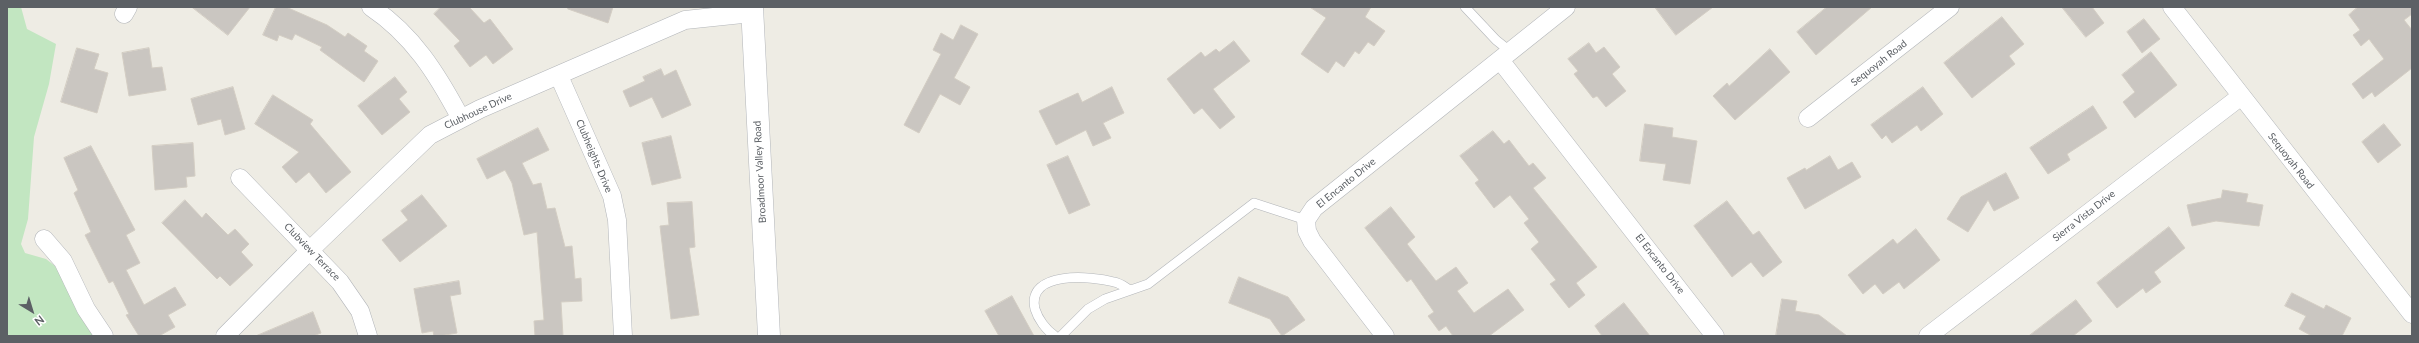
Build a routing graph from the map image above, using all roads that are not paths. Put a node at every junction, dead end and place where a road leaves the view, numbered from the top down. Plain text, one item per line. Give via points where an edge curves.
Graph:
1 (371, 7) edge
2 (1465, 7) edge
3 (1566, 7) edge
4 (1950, 7) edge
5 (2172, 7) edge
6 (752, 10) edge
7 (1506, 56) junction
8 (559, 76) junction
9 (2240, 96) junction
10 (460, 117) junction
11 (1808, 118) dead end
12 (240, 178) dead end
13 (1306, 220) junction
14 (44, 239) dead end
15 (310, 250) junction
16 (1130, 290) junction
17 (2412, 314) edge
18 (104, 336) edge
19 (225, 336) edge
20 (368, 336) edge
21 (623, 336) edge
22 (769, 336) edge
23 (1055, 336) edge
24 (1061, 336) edge
25 (1385, 336) edge
26 (1716, 336) edge
27 (1928, 336) edge

1 - 10 street via 397,26 414,43 441,81
2 - 7 lane via 1496,40
3 - 7 street, El Encanto Drive
4 - 11 street, Sequoyah Road
5 - 9 street, Sequoyah Road
6 - 8 street, Clubhouse Drive via 685,20
6 - 22 street, Broadmoor Valley Road
7 - 13 street, El Encanto Drive via 1314,208
7 - 26 street, El Encanto Drive
8 - 10 street, Clubhouse Drive
8 - 21 street, Clubheights Drive via 612,196 617,220
9 - 17 street, Sequoyah Road
9 - 27 street, Sierra Vista Drive
10 - 15 street, Clubhouse Drive via 430,135
12 - 15 street, Clubview Terrace
13 - 16 lane via 1254,203 1148,284
13 - 25 street via 1307,231 1312,241
14 - 18 street via 63,261 86,309
15 - 19 street, Clubhouse Drive
15 - 20 street, Clubview Terrace via 349,293 360,311
16 - 23 lane via 1115,282 1082,276 1059,278 1042,287 1036,293 1034,303 1037,316
16 - 24 lane via 1105,299 1088,309

